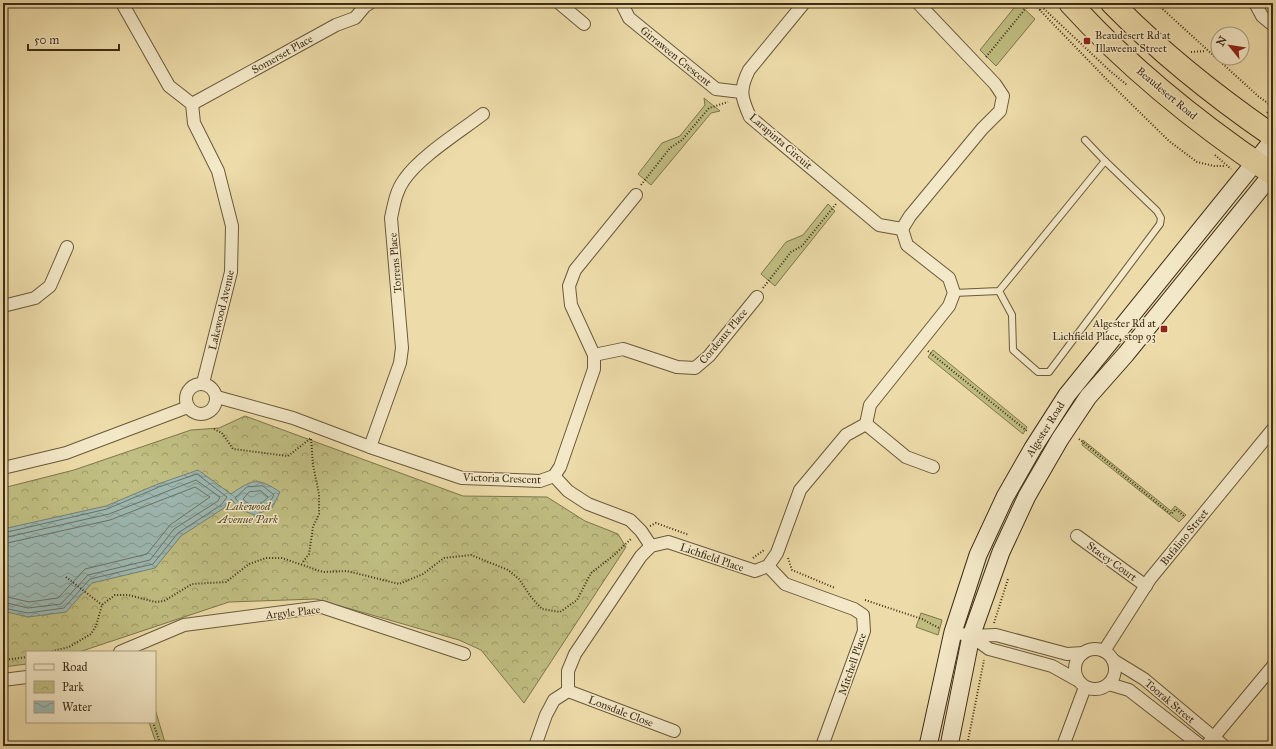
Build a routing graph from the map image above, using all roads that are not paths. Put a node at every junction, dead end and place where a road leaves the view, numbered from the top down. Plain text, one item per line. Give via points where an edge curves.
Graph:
1 (122, 3) edge
2 (370, 3) edge
3 (559, 3) edge
4 (624, 3) edge
5 (804, 3) edge
6 (918, 3) edge
7 (1070, 3) edge
8 (1112, 3) edge
9 (1255, 3) edge
10 (584, 24) dead end
11 (1273, 25) edge
12 (738, 92) junction
13 (192, 104) junction
14 (483, 114) dead end
15 (1273, 136) edge
16 (1085, 140) dead end
17 (1273, 140) edge
18 (1105, 161) junction
19 (1255, 161) junction
20 (1273, 173) edge
21 (636, 195) road end
22 (902, 229) junction
23 (67, 247) dead end
24 (999, 291) junction
25 (954, 293) junction
26 (757, 296) road end
27 (3, 306) edge
28 (594, 355) junction
29 (203, 383) junction
30 (217, 397) junction
31 (188, 407) junction
32 (866, 424) junction
33 (1273, 429) edge
34 (370, 447) junction
35 (933, 467) dead end
36 (3, 468) edge
37 (554, 476) junction
38 (1077, 536) dead end
39 (650, 546) junction
40 (768, 566) junction
41 (1146, 586) junction
42 (947, 630) junction
43 (972, 636) junction
44 (988, 641) junction
45 (122, 651) edge
46 (1104, 651) junction
47 (1083, 653) junction
48 (464, 654) dead end
49 (1113, 660) junction
50 (1273, 666) edge
51 (26, 677) edge
52 (3, 680) edge
53 (1081, 683) junction
54 (1109, 684) junction
55 (568, 691) junction
56 (674, 731) dead end
57 (1210, 742) edge
58 (534, 746) edge
59 (822, 746) edge
60 (928, 746) edge
61 (949, 746) edge
62 (1063, 746) edge
63 (1201, 746) edge
64 (1224, 746) edge

1 - 13 street via 169,86
2 - 13 street, Somerset Place via 355,18 336,25
3 - 10 street
4 - 12 street, Girraween Crescent via 629,18 716,89
5 - 12 street via 749,70
6 - 22 street via 995,84 1003,96 1000,111 910,216
7 - 19 highway, Beaudesert Road via 1104,38 1167,94
8 - 15 highway via 1173,61
9 - 11 street via 1262,16
12 - 22 street, Larapinta Circuit via 750,117 879,224
13 - 29 street, Lakewood Avenue via 194,123 218,171 232,226 231,272
14 - 34 street, Torrens Place via 414,167 395,198 391,218 402,348 400,363
16 - 18 lane
17 - 19 main road, Algester Road
18 - 24 lane
18 - 24 lane via 1157,211 1161,218 1160,224 1049,372 1038,372 1013,350 1012,315
19 - 20 highway, Beaudesert Road
19 - 42 main road, Algester Road via 1067,395 1005,497
20 - 43 main road, Algester Road via 1088,397 1060,439 1027,496 1001,552
21 - 28 street via 575,270 569,286 571,305
22 - 25 street via 907,245 948,278
23 - 27 street via 50,286 35,298
24 - 25 lane
25 - 32 street via 949,306 870,405
26 - 28 street, Cordeaux Place via 709,356 695,368 677,367 623,349
28 - 37 street, Victoria Crescent via 594,369 560,467
29 - 30 street via 212,388
29 - 31 street via 190,388 186,398
30 - 31 street via 214,407 206,414 196,414
30 - 34 street, Victoria Crescent via 293,418
31 - 36 street via 66,452
32 - 35 street via 906,456
32 - 40 street via 846,435 800,490 776,553
33 - 41 street, Bufalino Street
34 - 37 street, Victoria Crescent via 462,478 540,481
37 - 39 street via 568,491 588,504 630,520 641,531
38 - 41 street, Stacey Court
39 - 40 street, Lichfield Place via 668,542 755,571
39 - 55 street via 576,654 568,671
40 - 59 street, Mitchell Place via 785,584 854,609 863,615 864,631
41 - 46 street, Bufalino Street
42 - 43 street
42 - 60 main road, Algester Road
43 - 44 street
43 - 61 main road, Algester Road
44 - 47 street via 996,635 1057,652
44 - 53 street via 1052,666
45 - 48 street, Argyle Place via 184,625 322,607
46 - 47 street via 1093,649
46 - 49 street
47 - 53 street via 1075,668
49 - 54 street via 1115,673
49 - 57 street, Toorak Street via 1144,679
50 - 57 street
51 - 52 street
53 - 54 street via 1098,689
53 - 62 street
54 - 63 street, Toorak Street via 1129,690
55 - 56 street, Lonsdale Close
55 - 58 street via 554,700
57 - 64 street, Toorak Street

